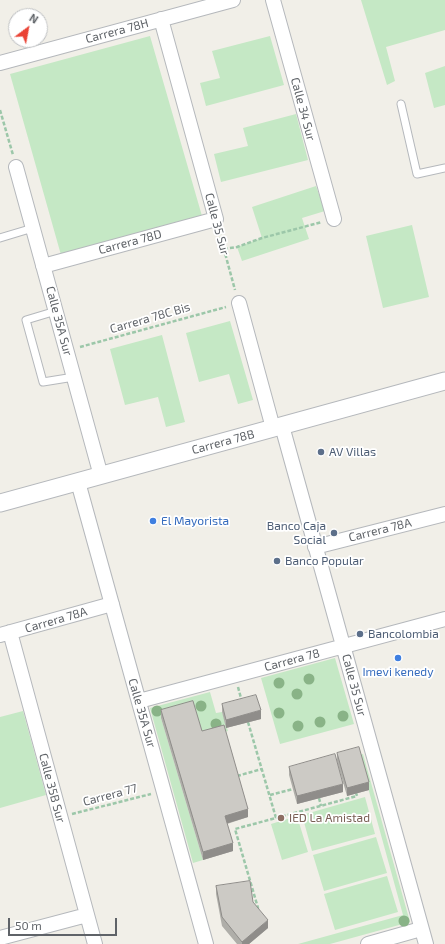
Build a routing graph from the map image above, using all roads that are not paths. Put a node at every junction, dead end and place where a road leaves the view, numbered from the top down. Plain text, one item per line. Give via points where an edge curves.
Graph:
1 (233, 0) edge
2 (273, 0) edge
3 (161, 19) junction
4 (0, 63) edge
5 (401, 104) dead end
6 (16, 167) road end
7 (445, 168) edge
8 (216, 219) joint
9 (334, 219) road end
10 (33, 228) junction
11 (0, 238) edge
12 (43, 266) junction
13 (239, 303) road end
14 (56, 311) junction
15 (74, 377) junction
16 (445, 380) edge
17 (277, 427) junction
18 (101, 476) junction
19 (78, 482) junction
20 (0, 503) edge
21 (445, 514) edge
22 (315, 547) junction
23 (112, 604) junction
24 (445, 619) edge
25 (5, 634) edge
26 (343, 646) junction
27 (139, 701) junction
28 (87, 915) junction
29 (422, 929) junction
30 (0, 938) edge
31 (95, 944) edge
32 (206, 944) edge
33 (368, 944) edge
34 (426, 944) edge

1 - 3 street, Carrera 78H
2 - 9 street, Calle 34 Sur
3 - 4 street, Carrera 78H
3 - 8 street, Calle 35 Sur
5 - 7 lane via 417,174
6 - 10 street, Calle 35A Sur
8 - 12 street, Carrera 78D
10 - 11 lane
10 - 12 street, Calle 35A Sur
12 - 14 street, Calle 35A Sur
13 - 17 street, Calle 35 Sur
14 - 15 street, Calle 35A Sur
14 - 15 lane via 26,320 43,382
15 - 18 street, Calle 35A Sur
16 - 17 street, Carrera 78B
17 - 18 street, Carrera 78B
17 - 22 street, Calle 35 Sur
18 - 19 street, Carrera 78B
19 - 20 street, Carrera 78B
19 - 23 street, Calle 35A Sur
21 - 22 street, Carrera 78A
22 - 26 street, Calle 35 Sur
23 - 25 street, Carrera 78A
23 - 27 street, Calle 35A Sur
24 - 26 street, Carrera 78
25 - 28 street, Calle 35B Sur
26 - 27 street, Carrera 78
26 - 29 street, Calle 35 Sur
27 - 32 street, Calle 35A Sur
28 - 30 street
28 - 31 street, Calle 35B Sur
29 - 33 street
29 - 34 street, Calle 35 Sur

